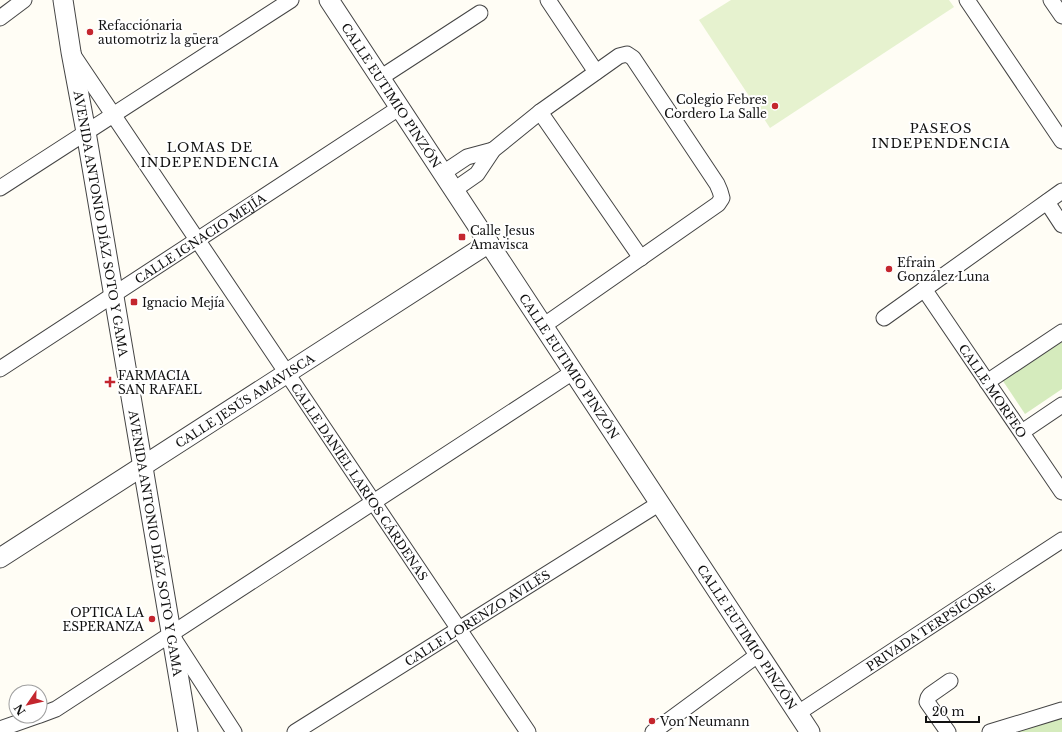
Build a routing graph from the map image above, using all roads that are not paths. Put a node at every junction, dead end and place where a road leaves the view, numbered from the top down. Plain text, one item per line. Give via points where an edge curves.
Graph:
1 (24, 0) edge
2 (63, 0) edge
3 (291, 0) edge
4 (329, 0) edge
5 (548, 0) edge
6 (967, 0) edge
7 (1051, 0) edge
8 (480, 13) dead end
9 (1062, 16) edge
10 (0, 18) edge
11 (71, 52) junction
12 (596, 72) junction
13 (380, 78) junction
14 (399, 108) junction
15 (540, 112) junction
16 (113, 115) junction
17 (86, 132) junction
18 (1062, 141) edge
19 (493, 150) junction
20 (443, 173) junction
21 (0, 188) edge
22 (454, 190) junction
23 (1062, 191) edge
24 (1047, 202) junction
25 (1062, 225) edge
26 (197, 240) junction
27 (489, 243) junction
28 (641, 258) junction
29 (924, 289) junction
30 (113, 295) junction
31 (884, 318) dead end
32 (543, 326) junction
33 (1062, 332) edge
34 (0, 369) edge
35 (574, 372) junction
36 (287, 373) junction
37 (987, 382) junction
38 (1062, 405) edge
39 (1022, 432) junction
40 (143, 465) junction
41 (1062, 492) edge
42 (374, 502) junction
43 (660, 503) junction
44 (1062, 540) edge
45 (0, 558) edge
46 (459, 629) junction
47 (171, 634) junction
48 (759, 654) junction
49 (950, 681) dead end
50 (1062, 710) edge
51 (48, 712) edge
52 (798, 713) junction
53 (14, 724) edge
54 (0, 729) edge
55 (188, 732) edge
56 (234, 732) edge
57 (295, 732) edge
58 (528, 732) edge
59 (652, 732) edge
60 (810, 732) edge
61 (948, 732) edge
62 (990, 732) edge

1 - 10 street
2 - 11 street, AVENIDA ANTONIO DÍAZ SOTO Y GAMA
3 - 16 street
4 - 13 street, CALLE EUTIMIO PINZÓN
5 - 12 street
6 - 18 street
7 - 9 street
8 - 13 street
11 - 16 street, CALLE DANIEL LARIOS CÁRDENAS
11 - 17 street, AVENIDA ANTONIO DÍAZ SOTO Y GAMA
12 - 15 street
12 - 28 street via 619,56 627,54 633,58 717,184 722,198 718,204
13 - 14 street, CALLE EUTIMIO PINZÓN
14 - 20 street, CALLE EUTIMIO PINZÓN
14 - 26 street, CALLE IGNACIO MEJÍA
15 - 19 street
15 - 28 street
16 - 17 street
16 - 26 street, CALLE DANIEL LARIOS CÁRDENAS
17 - 21 street
17 - 30 street, AVENIDA ANTONIO DÍAZ SOTO Y GAMA
19 - 20 street via 467,157
19 - 22 street via 477,174
20 - 22 street, CALLE EUTIMIO PINZÓN
22 - 27 street, CALLE EUTIMIO PINZÓN
23 - 24 street
24 - 25 street
24 - 29 street
26 - 30 street, CALLE IGNACIO MEJÍA
26 - 36 street, CALLE DANIEL LARIOS CÁRDENAS
27 - 32 street, CALLE EUTIMIO PINZÓN
27 - 36 street, CALLE JESÚS AMAVISCA
28 - 32 street
29 - 31 street
29 - 37 street, CALLE MORFEO
30 - 34 street, CALLE IGNACIO MEJÍA
30 - 40 street, AVENIDA ANTONIO DÍAZ SOTO Y GAMA
32 - 35 street, CALLE EUTIMIO PINZÓN
33 - 37 street
35 - 42 street
35 - 43 street, CALLE EUTIMIO PINZÓN
36 - 40 street, CALLE JESÚS AMAVISCA
36 - 42 street, CALLE DANIEL LARIOS CÁRDENAS
37 - 39 street, CALLE MORFEO
38 - 39 street
39 - 41 street, CALLE MORFEO
40 - 45 street, CALLE JESÚS AMAVISCA
40 - 47 street, AVENIDA ANTONIO DÍAZ SOTO Y GAMA
42 - 46 street, CALLE DANIEL LARIOS CÁRDENAS
42 - 47 street
43 - 46 street, CALLE LORENZO AVILÉS
43 - 48 street, CALLE EUTIMIO PINZÓN
44 - 52 street, PRIVADA TERPSÍCORE
46 - 57 street, CALLE LORENZO AVILÉS
46 - 58 street, CALLE DANIEL LARIOS CÁRDENAS
47 - 51 street
47 - 55 street, AVENIDA ANTONIO DÍAZ SOTO Y GAMA
47 - 56 street
48 - 52 street, CALLE EUTIMIO PINZÓN
48 - 59 street
49 - 61 street via 930,695 927,702
50 - 62 street
52 - 60 street, CALLE EUTIMIO PINZÓN
53 - 54 street

